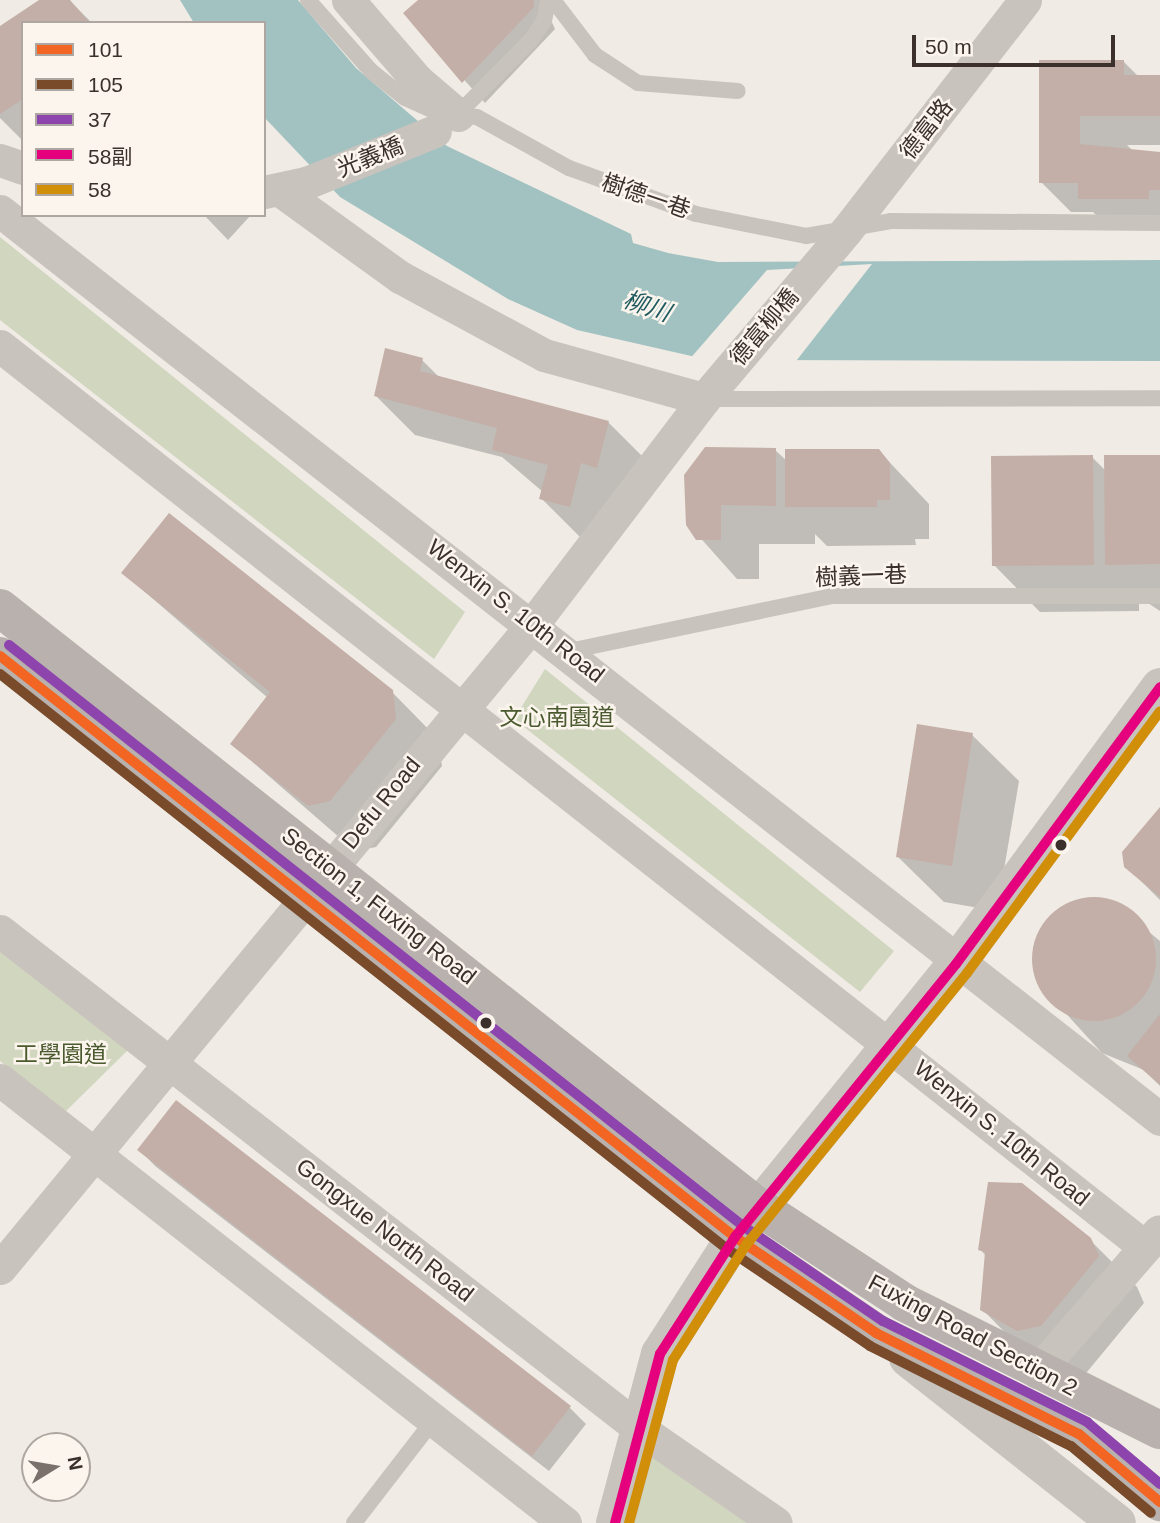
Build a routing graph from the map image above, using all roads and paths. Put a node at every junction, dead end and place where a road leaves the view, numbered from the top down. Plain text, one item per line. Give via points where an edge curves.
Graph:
1 (308, 0) edge
2 (348, 0) edge
3 (551, 0) edge
4 (1025, 0) edge
5 (738, 91) dead end
6 (447, 123) junction
7 (0, 160) edge
8 (21, 166) edge
9 (279, 184) edge
10 (0, 211) edge
11 (1160, 223) edge
12 (846, 231) junction
13 (824, 256) joint
14 (0, 346) edge
15 (1160, 398) edge
16 (704, 399) junction
17 (1160, 596) edge
18 (0, 608) edge
19 (532, 625) junction
20 (569, 651) junction
21 (0, 656) edge
22 (1160, 687) edge
23 (459, 708) junction
24 (330, 866) junction
25 (306, 896) junction
26 (0, 931) edge
27 (957, 964) junction
28 (892, 1045) junction
29 (169, 1063) junction
30 (0, 1080) edge
31 (1160, 1119) edge
32 (94, 1150) junction
33 (757, 1206) junction
34 (735, 1237) junction
35 (1153, 1239) edge
36 (0, 1268) edge
37 (876, 1333) junction
38 (1037, 1372) junction
39 (436, 1417) junction
40 (640, 1429) junction
41 (1160, 1430) edge
42 (1160, 1502) edge
43 (354, 1523) edge
44 (565, 1523) edge
45 (615, 1523) edge
46 (776, 1523) edge
47 (1117, 1523) edge

1 - 6 lane, 樹德一巷 via 370,71
2 - 6 street, 樹德一巷 via 417,80
3 - 5 lane via 595,55 638,83
3 - 6 lane via 531,40
4 - 12 street, 德富路
6 - 9 street, 光義橋
6 - 12 lane, 樹德一巷 via 477,117 645,200 806,236
7 - 8 street
9 - 16 street via 400,277 544,355
10 - 19 street, Wenxin S. 10th Road
11 - 12 lane, 樹德一巷 via 891,221
12 - 13 street, 德富路
13 - 16 street, 德富柳橋
14 - 23 street, Wenxin S. 10th Road
15 - 16 lane
16 - 19 street, Defu Road
17 - 20 lane, 樹義一巷 via 832,596
18 - 24 main road, Section 1, Fuxing Road
19 - 20 street, Wenxin S. 10th Road
19 - 23 street, Defu Road
20 - 27 street, Wenxin S. 10th Road
21 - 25 main road, Section 1, Fuxing Road
22 - 27 street
23 - 24 street, Defu Road
23 - 28 street, Wenxin S. 10th Road
24 - 25 street, Defu Road
24 - 33 main road, Section 1, Fuxing Road
25 - 29 street, Defu Road
25 - 34 main road, Section 1, Fuxing Road
26 - 29 street, Gongxue North Road
27 - 28 street
27 - 31 street, Wenxin S. 10th Road
28 - 33 street
28 - 35 street, Wenxin S. 10th Road
29 - 32 street, Defu Road
29 - 40 street, Gongxue North Road
30 - 32 street
32 - 36 street, Defu Road
32 - 39 street
33 - 34 street
33 - 38 main road, Fuxing Road Section 2 via 905,1303
34 - 37 main road, Fuxing Road Section 2
34 - 40 street via 660,1354
35 - 38 street
37 - 42 main road, Fuxing Road Section 2 via 1079,1434
37 - 47 street
38 - 41 main road, Fuxing Road Section 2
39 - 43 lane
39 - 44 street
40 - 45 street
40 - 46 street, Gongxue North Road

